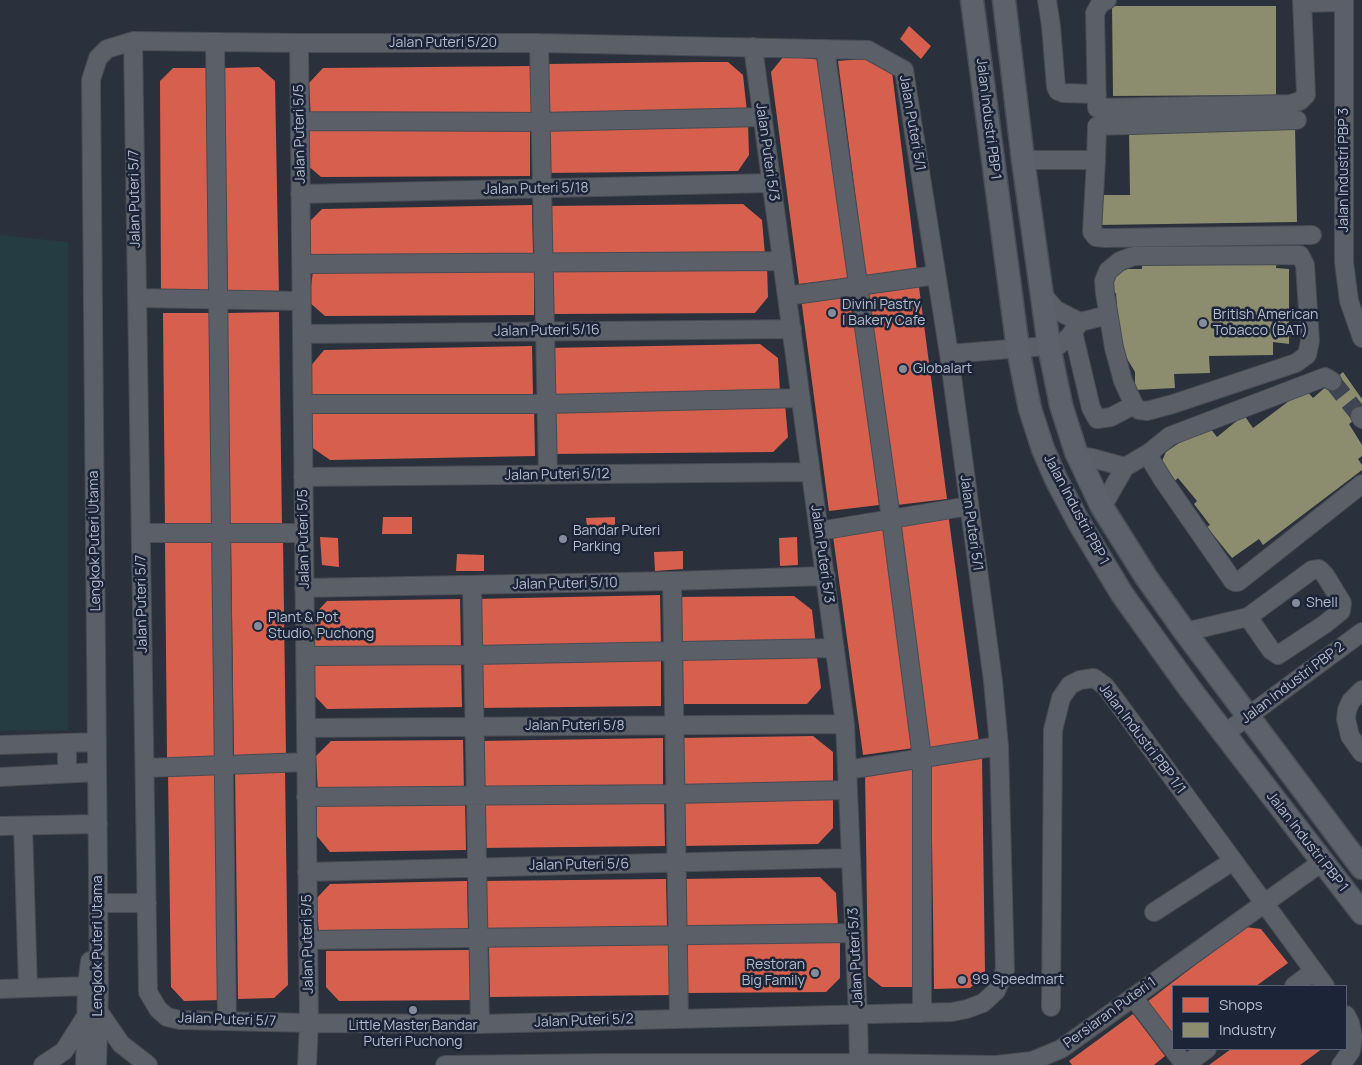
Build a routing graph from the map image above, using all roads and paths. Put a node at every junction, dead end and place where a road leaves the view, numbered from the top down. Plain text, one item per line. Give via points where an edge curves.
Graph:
1 (972, 0) edge
2 (1004, 0) edge
3 (1047, 0) edge
4 (1107, 0) edge
5 (1344, 1) edge
6 (1303, 2) edge
7 (133, 41) junction
8 (215, 42) junction
9 (538, 43) junction
10 (299, 44) junction
11 (753, 47) junction
12 (825, 49) junction
13 (1097, 94) junction
14 (763, 117) junction
15 (1297, 120) dead end
16 (300, 121) junction
17 (540, 122) junction
18 (1023, 160) junction
19 (1096, 160) junction
20 (1353, 161) edge
21 (771, 183) junction
22 (542, 188) junction
23 (300, 194) junction
24 (1312, 235) dead end
25 (782, 260) junction
26 (543, 262) junction
27 (301, 264) junction
28 (936, 275) junction
29 (858, 286) junction
30 (1042, 294) junction
31 (787, 296) junction
32 (137, 298) junction
33 (218, 300) junction
34 (302, 301) junction
35 (1108, 315) junction
36 (1076, 327) junction
37 (792, 329) junction
38 (545, 331) junction
39 (302, 334) junction
40 (1362, 338) edge
41 (1049, 346) junction
42 (1018, 348) junction
43 (949, 354) junction
44 (1332, 381) dead end
45 (801, 398) junction
46 (302, 404) junction
47 (546, 404) junction
48 (1134, 405) junction
49 (1149, 453) junction
50 (1078, 456) junction
51 (1125, 467) junction
52 (812, 472) junction
53 (548, 475) junction
54 (303, 477) junction
55 (1362, 484) edge
56 (969, 506) junction
57 (1102, 507) junction
58 (891, 519) junction
59 (819, 531) junction
60 (141, 533) junction
61 (221, 533) junction
62 (304, 533) junction
63 (826, 576) junction
64 (672, 581) junction
65 (472, 586) junction
66 (304, 588) junction
67 (1248, 617) junction
68 (1326, 624) junction
69 (1185, 632) junction
70 (1362, 632) edge
71 (1342, 647) junction
72 (835, 648) junction
73 (673, 652) junction
74 (305, 656) junction
75 (473, 656) junction
76 (1362, 690) edge
77 (1249, 716) junction
78 (845, 724) junction
79 (674, 726) junction
80 (474, 727) junction
81 (306, 728) junction
82 (1224, 734) junction
83 (97, 742) junction
84 (67, 743) junction
85 (0, 744) edge
86 (999, 746) junction
87 (1362, 753) edge
88 (922, 758) junction
89 (306, 762) junction
90 (224, 764) junction
91 (144, 768) junction
92 (847, 770) junction
93 (97, 772) junction
94 (67, 774) junction
95 (0, 777) edge
96 (847, 790) junction
97 (675, 794) junction
98 (476, 795) junction
99 (306, 797) junction
100 (98, 824) junction
101 (0, 826) edge
102 (22, 826) junction
103 (851, 858) junction
104 (1233, 861) junction
105 (1322, 862) junction
106 (676, 863) junction
107 (477, 868) junction
108 (1362, 868) edge
109 (307, 872) junction
110 (1264, 902) junction
111 (147, 903) junction
112 (98, 904) junction
113 (1154, 912) dead end
114 (1362, 913) edge
115 (854, 933) junction
116 (678, 934) junction
117 (478, 939) junction
118 (308, 940) junction
119 (1314, 971) junction
120 (1295, 985) edge
121 (1325, 985) edge
122 (87, 986) junction
123 (28, 988) junction
124 (0, 989) edge
125 (1133, 997) junction
126 (1052, 1006) dead end
127 (922, 1013) junction
128 (93, 1014) junction
129 (858, 1014) junction
130 (1347, 1017) edge
131 (679, 1018) junction
132 (227, 1021) junction
133 (309, 1023) junction
134 (480, 1024) junction
135 (1172, 1048) edge
136 (1174, 1050) edge
137 (1206, 1050) edge
138 (1051, 1060) edge
139 (859, 1063) junction
140 (610, 1064) edge
141 (43, 1065) edge
142 (85, 1065) edge
143 (97, 1065) edge
144 (148, 1065) edge
145 (307, 1065) edge
146 (445, 1065) edge
147 (1185, 1065) edge
148 (1341, 1065) edge

1 - 42 main road, Jalan Industri PBP 1
2 - 18 main road, Jalan Industri PBP 1
3 - 13 street via 1058,91
4 - 13 street via 1095,13
5 - 6 street
5 - 20 street, Jalan Industri PBP 3
6 - 13 street via 1306,95 1300,101 1290,104 1097,108
7 - 8 street, Jalan Puteri 5/20
7 - 32 street, Jalan Puteri 5/7
7 - 83 street, Lengkok Puteri Utama via 107,49 98,58 91,80
8 - 10 street, Jalan Puteri 5/20
8 - 33 street
9 - 10 street, Jalan Puteri 5/20
9 - 11 street, Jalan Puteri 5/20
9 - 17 street
10 - 16 street, Jalan Puteri 5/5
11 - 12 street, Jalan Puteri 5/1
11 - 14 street, Jalan Puteri 5/3
12 - 28 street, Jalan Puteri 5/1 via 868,50 904,70
12 - 29 street
14 - 17 street
14 - 21 street, Jalan Puteri 5/3
15 - 19 street via 1098,126
16 - 17 street
16 - 23 street, Jalan Puteri 5/5
17 - 22 street
18 - 19 street
18 - 30 main road, Jalan Industri PBP 1
19 - 24 street via 1092,232 1096,237
20 - 40 street, Jalan Industri PBP 3 via 1344,262 1349,301
21 - 22 street, Jalan Puteri 5/18
21 - 25 street, Jalan Puteri 5/3
22 - 23 street, Jalan Puteri 5/18
22 - 26 street
23 - 27 street, Jalan Puteri 5/5
25 - 26 street
25 - 31 street, Jalan Puteri 5/3
26 - 27 street
26 - 38 street
27 - 34 street, Jalan Puteri 5/5
28 - 29 street
28 - 43 street, Jalan Puteri 5/1
29 - 31 street
29 - 58 street
30 - 36 street
30 - 41 main road, Jalan Industri PBP 1
31 - 37 street, Jalan Puteri 5/3
32 - 33 street
32 - 60 street, Jalan Puteri 5/7
33 - 34 street
33 - 61 street
34 - 39 street, Jalan Puteri 5/5
35 - 36 street
35 - 48 street via 1123,381
35 - 48 street via 1104,281 1108,271 1120,261 1134,256 1300,254 1305,265 1310,341 1307,355 1296,363 1173,404 1147,411
36 - 41 street via 1059,345
36 - 48 street via 1091,408 1097,419 1111,417
37 - 38 street, Jalan Puteri 5/16
37 - 45 street, Jalan Puteri 5/3
38 - 39 street, Jalan Puteri 5/16
38 - 47 street
39 - 46 street, Jalan Puteri 5/5
41 - 42 street
41 - 50 main road, Jalan Industri PBP 1 via 1061,405
42 - 43 street
42 - 82 main road, Jalan Industri PBP 1 via 1030,409 1043,449 1074,513 1122,594
43 - 56 street, Jalan Puteri 5/1
44 - 49 street via 1325,377 1170,436
45 - 47 street
45 - 52 street, Jalan Puteri 5/3
46 - 47 street
46 - 54 street, Jalan Puteri 5/5
47 - 53 street
49 - 51 street
49 - 55 street via 1163,480 1235,582
50 - 51 street
50 - 57 main road, Jalan Industri PBP 1
51 - 57 street
52 - 53 street, Jalan Puteri 5/12
52 - 59 street, Jalan Puteri 5/3
53 - 54 street, Jalan Puteri 5/12
54 - 62 street, Jalan Puteri 5/5
56 - 58 street
56 - 86 street, Jalan Puteri 5/1
57 - 69 main road, Jalan Industri PBP 1
58 - 59 street
58 - 88 street
59 - 63 street, Jalan Puteri 5/3
60 - 61 street
60 - 91 street, Jalan Puteri 5/7
61 - 62 street
61 - 90 street
62 - 66 street, Jalan Puteri 5/5
63 - 64 street, Jalan Puteri 5/10
63 - 72 street, Jalan Puteri 5/3
64 - 65 street, Jalan Puteri 5/10
64 - 73 street
65 - 66 street, Jalan Puteri 5/10
65 - 75 street
66 - 74 street, Jalan Puteri 5/5
67 - 68 street via 1278,655
67 - 68 street via 1312,570 1319,570 1342,603 1341,611
67 - 69 street
68 - 71 street
69 - 77 main road, Jalan Industri PBP 1
70 - 71 street, Jalan Industri PBP 2
71 - 77 street, Jalan Industri PBP 2
72 - 73 street
72 - 78 street, Jalan Puteri 5/3
73 - 75 street
73 - 79 street
74 - 75 street
74 - 81 street, Jalan Puteri 5/5
75 - 80 street
76 - 87 street via 1351,701 1346,719 1350,736
77 - 82 street, Jalan Industri PBP 2
77 - 108 main road, Jalan Industri PBP 1
78 - 79 street, Jalan Puteri 5/8
78 - 92 street, Jalan Puteri 5/3
79 - 80 street, Jalan Puteri 5/8
79 - 97 street
80 - 81 street, Jalan Puteri 5/8
80 - 98 street
81 - 89 street, Jalan Puteri 5/5
82 - 105 main road, Jalan Industri PBP 1
83 - 84 street
83 - 93 street, Lengkok Puteri Utama
84 - 85 street
84 - 94 street
86 - 88 street
86 - 127 street, Jalan Puteri 5/1 via 1005,970 996,990 983,1003 967,1010
88 - 92 street
88 - 127 street
89 - 90 street
89 - 99 street, Jalan Puteri 5/5
90 - 91 street
90 - 132 street
91 - 111 street, Jalan Puteri 5/7
92 - 96 street, Jalan Puteri 5/3
93 - 94 street
93 - 100 street, Lengkok Puteri Utama
94 - 95 street
96 - 97 street
96 - 103 street, Jalan Puteri 5/3
97 - 98 street
97 - 106 street
98 - 99 street
98 - 107 street
99 - 109 street, Jalan Puteri 5/5
100 - 102 street
100 - 112 street, Lengkok Puteri Utama
101 - 102 street
102 - 123 street
103 - 106 street, Jalan Puteri 5/6
103 - 115 street, Jalan Puteri 5/3
104 - 110 street, Jalan Industri PBP 1/1
104 - 113 street
104 - 126 street, Jalan Industri PBP 1/1 via 1105,686 1094,678 1070,685 1061,698 1053,730
105 - 110 street, Persiaran Puteri 1
105 - 114 main road, Jalan Industri PBP 1
106 - 107 street, Jalan Puteri 5/6
106 - 116 street
107 - 109 street, Jalan Puteri 5/6
107 - 117 street
109 - 118 street, Jalan Puteri 5/5
110 - 119 street, Jalan Industri PBP 1/1
110 - 125 street, Persiaran Puteri 1
111 - 112 street
111 - 132 street, Jalan Puteri 5/7 via 148,992 158,1010 166,1017 180,1020
112 - 122 street
112 - 128 street, Lengkok Puteri Utama
115 - 116 street
115 - 129 street, Jalan Puteri 5/3
116 - 117 street
116 - 131 street
117 - 118 street
117 - 134 street
118 - 133 street, Jalan Puteri 5/5
119 - 120 street
119 - 121 street, Jalan Industri PBP 1/1
122 - 123 street
122 - 128 street
123 - 124 street
125 - 135 street
125 - 138 street, Persiaran Puteri 1 via 1061,1049
127 - 129 street, Jalan Puteri 5/1
128 - 141 street via 64,1051
128 - 142 street
128 - 143 street, Lengkok Puteri Utama
128 - 144 street via 121,1044
129 - 131 street, Jalan Puteri 5/2
129 - 139 street, Jalan Puteri 5/3
130 - 148 street via 1353,1036 1351,1051
131 - 134 street, Jalan Puteri 5/2
132 - 133 street, Jalan Puteri 5/7
133 - 134 street, Jalan Puteri 5/2
133 - 145 street, Jalan Puteri 5/5
136 - 147 street
137 - 147 street
138 - 139 street, Persiaran Puteri 1 via 996,1065
139 - 140 street, Persiaran Puteri 1
140 - 146 street, Persiaran Puteri 1

